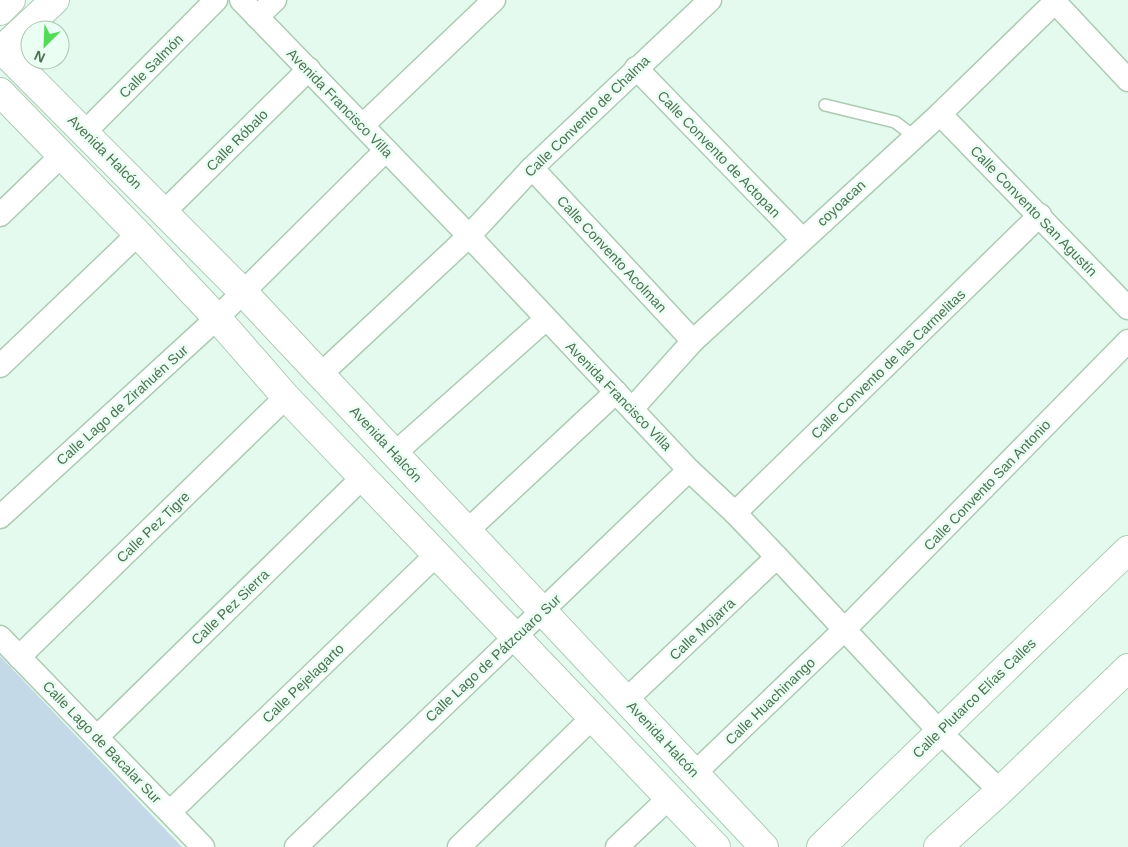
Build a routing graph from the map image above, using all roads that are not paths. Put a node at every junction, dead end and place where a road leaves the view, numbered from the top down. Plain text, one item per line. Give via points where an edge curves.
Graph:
1 (12, 0) edge
2 (55, 0) edge
3 (216, 0) edge
4 (240, 0) edge
5 (275, 0) edge
6 (494, 0) edge
7 (710, 0) edge
8 (1055, 1) edge
9 (0, 11) edge
10 (257, 17) junction
11 (0, 49) edge
12 (636, 68) junction
13 (309, 69) junction
14 (1128, 80) edge
15 (0, 92) edge
16 (825, 105) dead end
17 (940, 114) junction
18 (363, 125) junction
19 (85, 132) junction
20 (914, 136) junction
21 (386, 150) junction
22 (62, 155) junction
23 (532, 168) junction
24 (164, 212) junction
25 (0, 215) edge
26 (1040, 216) junction
27 (138, 234) junction
28 (469, 236) junction
29 (802, 239) junction
30 (243, 292) junction
31 (1128, 308) edge
32 (217, 318) junction
33 (546, 319) junction
34 (693, 341) junction
35 (1128, 341) edge
36 (0, 366) edge
37 (321, 374) junction
38 (616, 392) junction
39 (286, 397) junction
40 (632, 410) junction
41 (395, 453) junction
42 (689, 470) junction
43 (363, 477) junction
44 (735, 513) junction
45 (0, 517) edge
46 (467, 530) junction
47 (1128, 550) edge
48 (437, 554) junction
49 (778, 557) junction
50 (543, 611) junction
51 (845, 629) junction
52 (515, 636) junction
53 (0, 637) edge
54 (19, 657) junction
55 (1128, 668) edge
56 (626, 700) junction
57 (593, 717) junction
58 (939, 732) junction
59 (97, 737) junction
60 (695, 773) junction
61 (1000, 790) junction
62 (670, 797) junction
63 (170, 812) junction
64 (203, 847) edge
65 (296, 847) edge
66 (459, 847) edge
67 (617, 847) edge
68 (716, 847) edge
69 (764, 847) edge
70 (821, 847) edge
71 (938, 847) edge

1 - 9 street
2 - 11 street
3 - 19 street, Calle Salmón
4 - 10 street, Avenida Francisco Villa
5 - 10 street
6 - 18 street
7 - 12 street, Calle Convento de Chalma
8 - 14 street
8 - 17 street, coyoacan
10 - 13 street, Avenida Francisco Villa
11 - 19 street, Avenida Halcón
12 - 23 street, Calle Convento de Chalma
12 - 29 street, Calle Convento de Actopan
13 - 18 street, Avenida Francisco Villa
13 - 24 street, Calle Róbalo
15 - 22 street
16 - 20 lane via 895,122
17 - 20 street, coyoacan
17 - 26 street, Calle Convento San Agustín
18 - 21 street, Avenida Francisco Villa
19 - 24 street, Avenida Halcón
20 - 29 street, coyoacan
21 - 28 street, Avenida Francisco Villa
21 - 30 street
22 - 25 street
22 - 27 street
23 - 28 street, Calle Convento de Chalma
23 - 34 street, Calle Convento Acolman
24 - 30 street, Avenida Halcón
26 - 31 street, Calle Convento San Agustín
26 - 44 street, Calle Convento de las Carmelitas
27 - 32 street
27 - 36 street
28 - 33 street, Avenida Francisco Villa
28 - 37 street
29 - 34 street, coyoacan
30 - 32 street, Calle Lago de Zirahuén Sur
30 - 37 street, Avenida Halcón
32 - 39 street
32 - 45 street, Calle Lago de Zirahuén Sur
33 - 38 street, Avenida Francisco Villa
33 - 41 street
34 - 40 street, coyoacan
35 - 51 street, Calle Convento San Antonio
37 - 41 street, Avenida Halcón
38 - 40 street, Avenida Francisco Villa
38 - 46 street
39 - 43 street
39 - 54 street, Calle Pez Tigre
40 - 42 street, Avenida Francisco Villa
41 - 46 street, Avenida Halcón
42 - 44 street, Avenida Francisco Villa
42 - 50 street, Calle Lago de Pátzcuaro Sur
43 - 48 street
43 - 59 street, Calle Pez Sierra
44 - 49 street, Avenida Francisco Villa
46 - 50 street, Avenida Halcón
47 - 58 street, Calle Plutarco Elías Calles
48 - 52 street
48 - 63 street, Calle Pejelagarto
49 - 51 street, Avenida Francisco Villa
49 - 56 street, Calle Mojarra
50 - 52 street, Calle Lago de Pátzcuaro Sur
50 - 56 street, Avenida Halcón
51 - 58 street, Avenida Francisco Villa
51 - 60 street, Calle Huachinango
52 - 57 street
52 - 65 street, Calle Lago de Pátzcuaro Sur
53 - 54 street, Calle Lago de Bacalar Sur
54 - 59 street, Calle Lago de Bacalar Sur
55 - 61 street
56 - 60 street, Avenida Halcón
57 - 62 street
57 - 66 street
58 - 61 street, Avenida Francisco Villa
58 - 70 street, Calle Plutarco Elías Calles
59 - 63 street, Calle Lago de Bacalar Sur
60 - 69 street, Avenida Halcón
61 - 71 street
62 - 67 street
62 - 68 street
63 - 64 street, Calle Lago de Bacalar Sur

